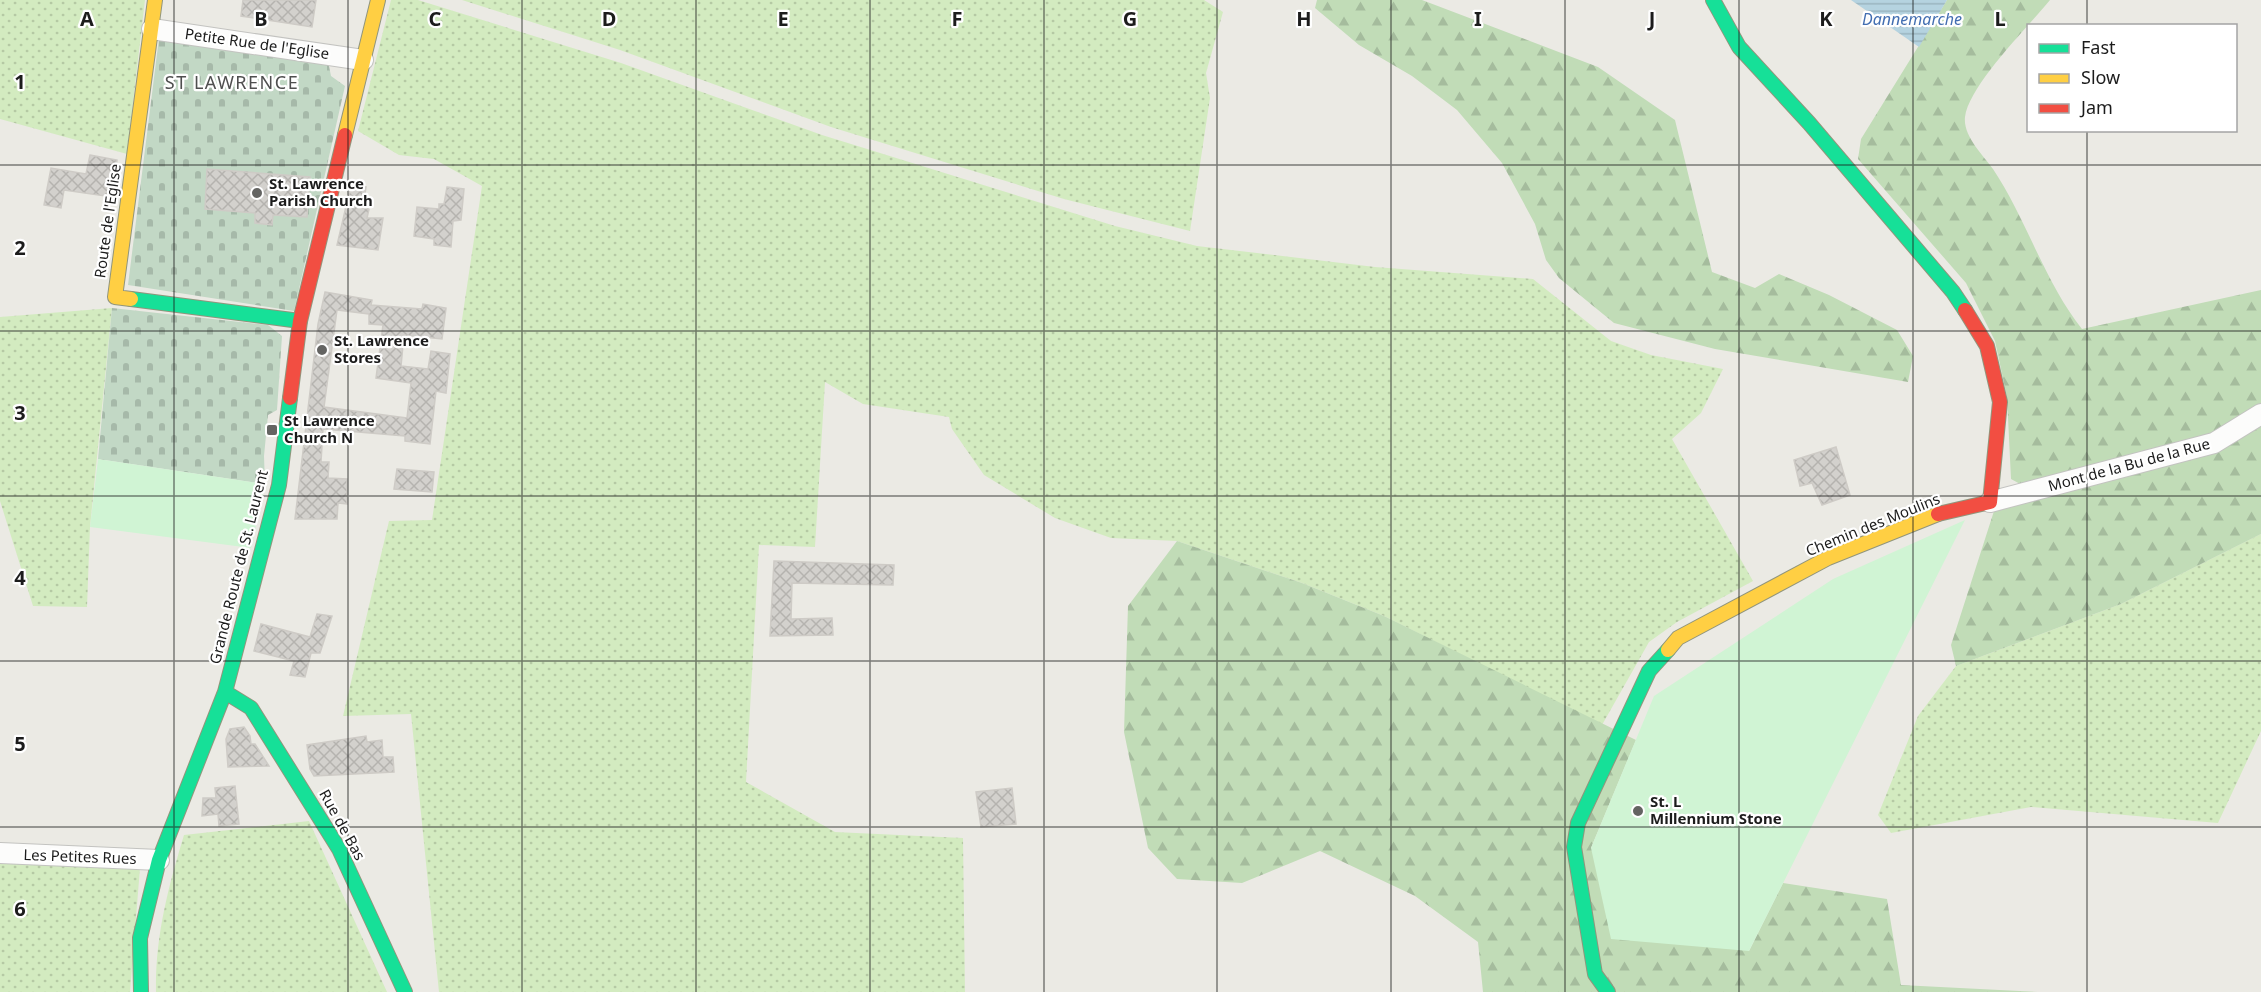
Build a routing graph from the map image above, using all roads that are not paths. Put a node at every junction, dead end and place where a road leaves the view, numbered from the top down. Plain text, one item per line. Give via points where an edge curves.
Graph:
1 (155, 0) edge
2 (378, 0) edge
3 (1713, 0) edge
4 (152, 29) junction
5 (363, 60) junction
6 (300, 321) junction
7 (2261, 414) edge
8 (1990, 502) junction
9 (225, 692) junction
10 (0, 853) edge
11 (159, 860) junction
12 (141, 992) edge
13 (405, 992) edge
14 (1608, 992) edge

1 - 4 street, Route de l'Eglise
2 - 5 street, Grande Route de St. Laurent
3 - 8 street via 1739,47 1953,292 1987,346 2000,402
4 - 5 street, Petite Rue de l'Eglise
4 - 6 street, Route de l'Eglise via 115,297
5 - 6 street, Grande Route de St. Laurent
6 - 9 street, Grande Route de St. Laurent via 279,485
7 - 8 street, Mont de la Bu de la Rue via 2214,443
8 - 14 street, Chemin des Moulins via 1936,515 1828,558 1678,639 1649,671 1578,823 1574,847 1595,974
9 - 11 street, Grande Route de St. Laurent
9 - 13 street, Rue de Bas via 251,708 294,773 339,849
10 - 11 street, Les Petites Rues
11 - 12 street, Grande Route de St. Laurent via 140,938

